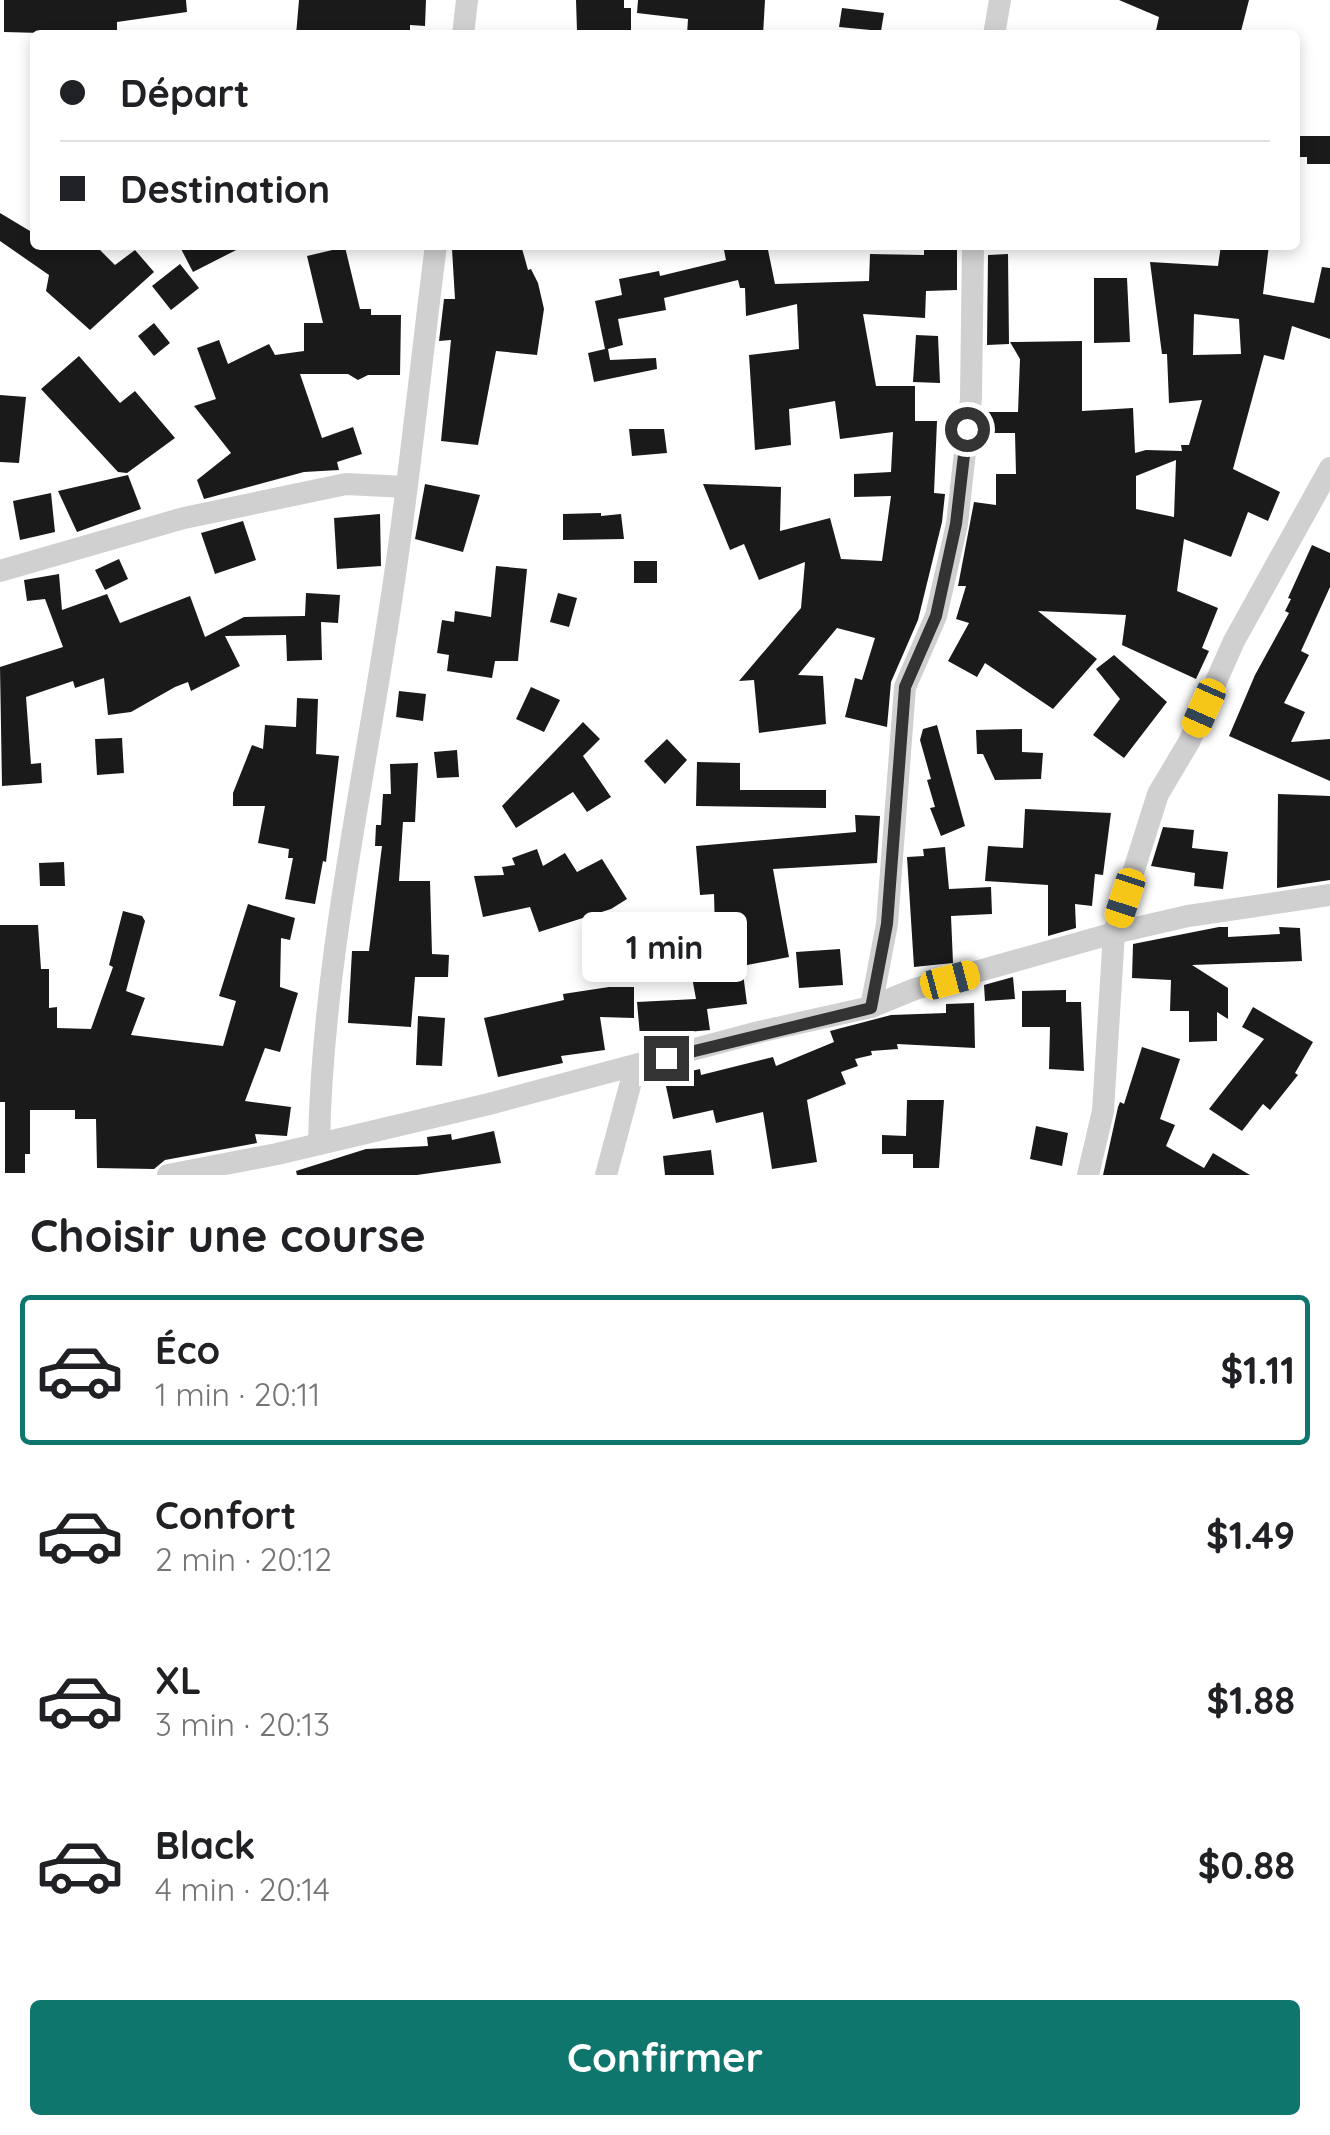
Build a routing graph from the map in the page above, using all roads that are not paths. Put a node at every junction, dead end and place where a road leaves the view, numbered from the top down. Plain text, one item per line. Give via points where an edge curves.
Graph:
1 (467, 0) edge
2 (1000, 0) edge
3 (464, 30) edge
4 (995, 30) edge
5 (435, 250) edge
6 (973, 250) edge
7 (1330, 468) edge
8 (406, 487) junction
9 (0, 572) edge
10 (1330, 895) edge
11 (1114, 933) junction
12 (871, 1008) junction
13 (635, 1067) junction
14 (319, 1144) junction
15 (168, 1175) edge
16 (606, 1175) edge
17 (1088, 1175) edge

1 - 3 street
2 - 4 street
5 - 8 street
6 - 12 street via 970,398 956,524 936,616 905,687 887,924
7 - 11 street via 1158,794
8 - 9 street via 346,484 202,514
8 - 14 street via 344,901
10 - 11 street
11 - 12 street via 915,989
11 - 17 street via 1103,1110
12 - 13 street
13 - 14 street
13 - 16 street
14 - 15 street

